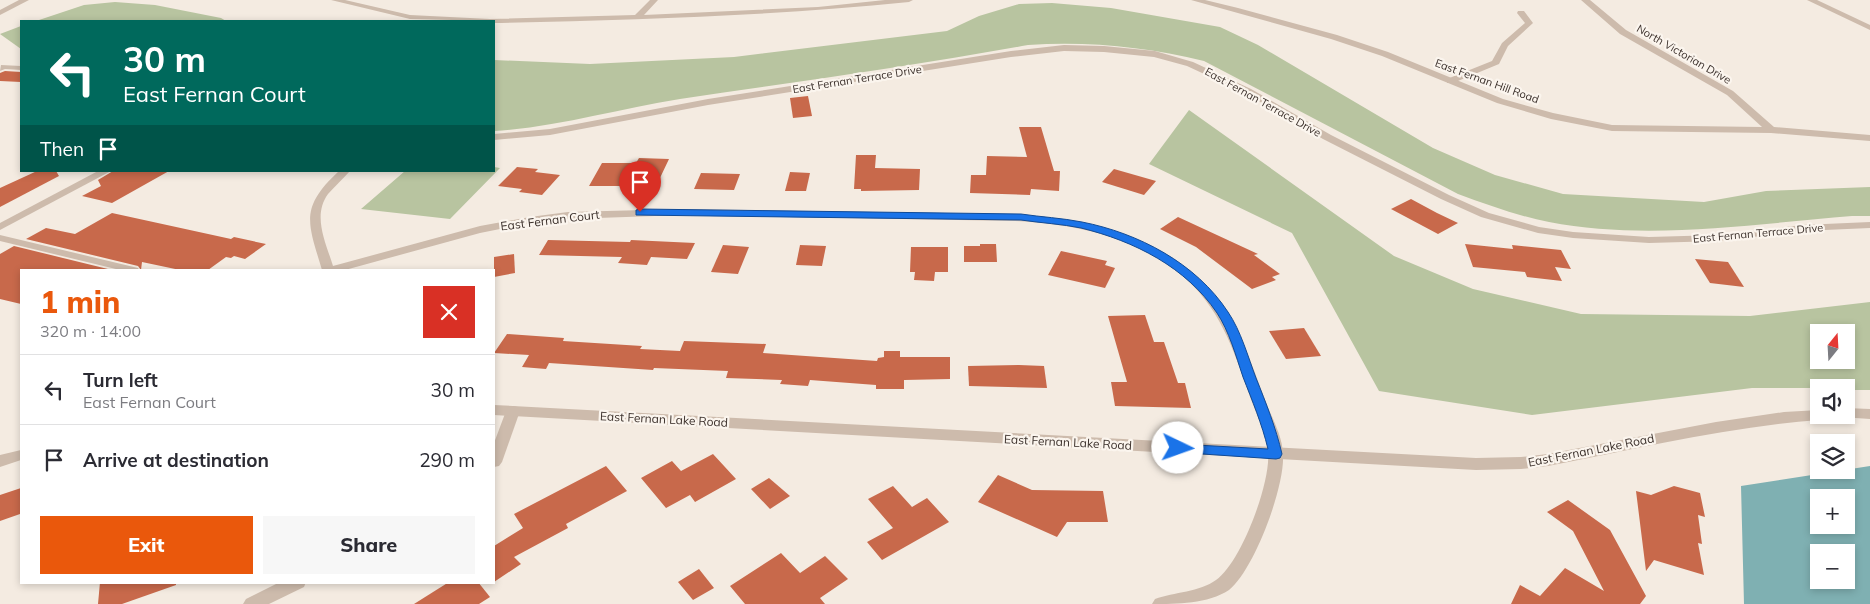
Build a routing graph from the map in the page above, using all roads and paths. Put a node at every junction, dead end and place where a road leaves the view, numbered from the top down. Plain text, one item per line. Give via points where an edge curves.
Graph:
1 (25, 0) edge
2 (336, 0) edge
3 (654, 0) edge
4 (909, 0) edge
5 (1195, 0) edge
6 (1585, 0) edge
7 (1811, 0) edge
8 (0, 13) edge
9 (1521, 13) dead end
10 (637, 18) junction
11 (470, 20) edge
12 (495, 21) edge
13 (1870, 28) edge
14 (20, 68) edge
15 (0, 69) edge
16 (1450, 81) junction
17 (1771, 130) junction
18 (495, 137) edge
19 (1870, 138) edge
20 (104, 172) edge
21 (344, 172) edge
22 (1870, 225) edge
23 (0, 228) edge
24 (0, 238) edge
25 (130, 269) edge
26 (328, 269) edge
27 (336, 269) edge
28 (495, 410) edge
29 (513, 411) junction
30 (1855, 413) edge
31 (1870, 414) edge
32 (1810, 416) edge
33 (1276, 454) junction
34 (20, 455) edge
35 (495, 459) edge
36 (0, 461) edge
37 (294, 584) edge
38 (252, 604) edge
39 (1161, 604) edge

1 - 8 street
2 - 11 street via 410,17
3 - 10 street
4 - 10 street via 818,10
5 - 16 street, East Fernan Hill Road via 1334,37
6 - 17 street, North Victorian Drive via 1622,32 1730,93
7 - 13 street
9 - 16 lane via 1529,23 1498,51 1496,62
10 - 12 street
14 - 15 lane
16 - 17 street, East Fernan Hill Road via 1500,101 1551,116 1612,128
17 - 19 street, East Fernan Hill Road
18 - 22 street, East Fernan Terrace Drive via 550,132 708,102 1019,52 1104,49 1155,54 1190,64 1240,87 1327,137 1445,197 1485,215 1538,230 1649,240 1719,238 1802,228
20 - 23 lane
21 - 26 street via 320,197 314,213
24 - 25 lane
27 - 33 street, East Fernan Court via 477,230 529,220 595,214 668,212 1012,217 1082,225 1117,235 1153,251 1179,268 1215,302 1231,328
28 - 29 street, East Fernan Lake Road
29 - 33 street, East Fernan Lake Road
29 - 35 street
30 - 31 street
32 - 33 street, East Fernan Lake Road via 1717,425 1548,460 1515,463
33 - 39 street via 1265,507 1241,564 1223,585
34 - 36 street
37 - 38 street

